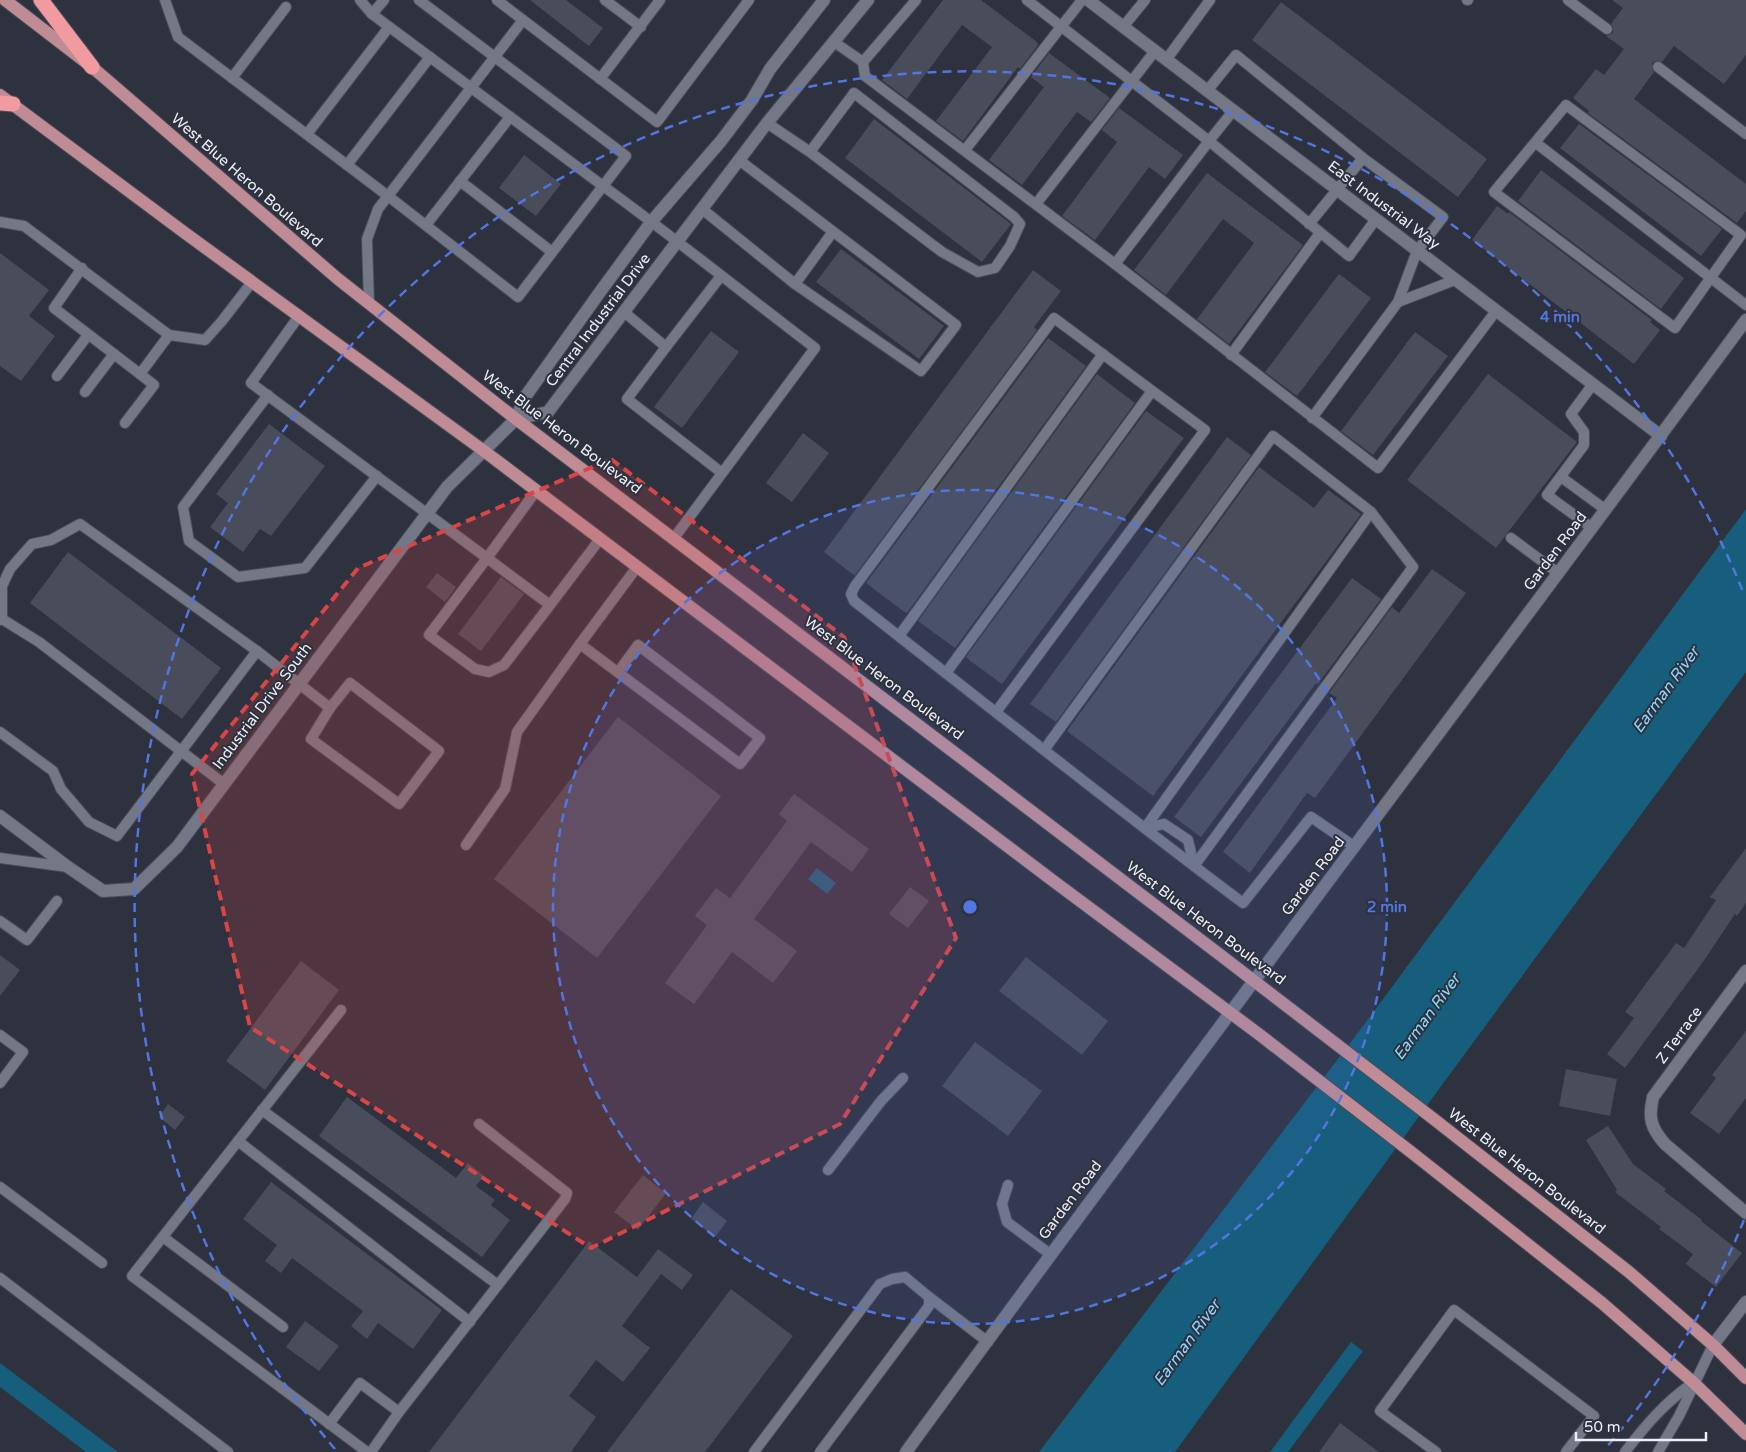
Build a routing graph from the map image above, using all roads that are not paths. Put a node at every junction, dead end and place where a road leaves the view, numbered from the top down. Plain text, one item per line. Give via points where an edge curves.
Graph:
1 (5, 0) edge
2 (41, 0) edge
3 (165, 0) edge
4 (360, 0) edge
5 (384, 0) edge
6 (419, 0) edge
7 (497, 0) edge
8 (605, 0) edge
9 (660, 0) edge
10 (749, 0) edge
11 (824, 0) edge
12 (868, 0) edge
13 (916, 0) edge
14 (1027, 0) edge
15 (1082, 0) edge
16 (1088, 0) edge
17 (1144, 0) edge
18 (1210, 0) edge
19 (1568, 0) edge
20 (286, 7) dead end
21 (372, 14) junction
22 (523, 20) junction
23 (641, 26) junction
24 (389, 27) junction
25 (1061, 27) junction
26 (1124, 27) junction
27 (1607, 29) dead end
28 (834, 42) junction
29 (1155, 51) junction
30 (430, 57) junction
31 (494, 57) junction
32 (1166, 60) junction
33 (863, 62) junction
34 (92, 67) junction
35 (1658, 67) dead end
36 (232, 78) junction
37 (600, 79) junction
38 (1132, 82) junction
39 (471, 88) junction
40 (1207, 91) junction
41 (0, 94) edge
42 (6, 103) edge
43 (1233, 111) junction
44 (510, 117) junction
45 (767, 123) junction
46 (1745, 133) edge
47 (307, 134) junction
48 (1208, 141) junction
49 (1536, 143) junction
50 (965, 150) junction
51 (810, 152) junction
52 (1363, 158) junction
53 (739, 160) junction
54 (347, 165) junction
55 (460, 181) junction
56 (603, 186) junction
57 (1337, 190) junction
58 (388, 196) junction
59 (1036, 204) junction
60 (702, 209) junction
61 (1376, 219) junction
62 (652, 221) junction
63 (0, 222) edge
64 (1310, 224) junction
65 (426, 225) junction
66 (832, 233) junction
67 (1320, 233) junction
68 (677, 242) junction
69 (1417, 251) junction
70 (552, 252) junction
71 (1115, 264) junction
72 (82, 268) junction
73 (721, 276) junction
74 (1711, 278) junction
75 (1455, 280) junction
76 (252, 282) junction
77 (795, 284) junction
78 (1398, 302) junction
79 (369, 304) junction
80 (1746, 306) edge
81 (1496, 311) junction
82 (624, 312) junction
83 (299, 316) junction
84 (1746, 320) edge
85 (88, 335) junction
86 (169, 335) junction
87 (666, 347) junction
88 (114, 354) junction
89 (1103, 354) junction
90 (1231, 355) junction
91 (140, 374) junction
92 (57, 376) dead end
93 (1593, 384) junction
94 (1152, 391) junction
95 (85, 392) dead end
96 (268, 395) junction
97 (1312, 418) junction
98 (516, 419) junction
99 (125, 423) dead end
100 (1660, 436) junction
101 (484, 451) junction
102 (722, 473) junction
103 (376, 476) junction
104 (1561, 477) junction
105 (536, 491) junction
106 (1606, 510) junction
107 (1371, 512) junction
108 (427, 514) junction
109 (1592, 528) junction
110 (674, 538) junction
111 (1512, 538) dead end
112 (600, 539) junction
113 (487, 558) junction
114 (637, 567) junction
115 (1558, 573) junction
116 (550, 605) junction
117 (1, 620) edge
118 (899, 636) junction
119 (580, 644) junction
120 (257, 651) junction
121 (619, 671) junction
122 (946, 673) junction
123 (299, 684) junction
124 (330, 708) junction
125 (996, 712) junction
126 (0, 732) edge
127 (1044, 750) junction
128 (181, 752) junction
129 (224, 784) junction
130 (0, 816) edge
131 (1145, 828) junction
132 (466, 845) dead end
133 (1355, 847) junction
134 (0, 858) edge
135 (1194, 866) junction
136 (68, 867) junction
137 (57, 901) dead end
138 (0, 921) edge
139 (1746, 971) edge
140 (1255, 981) junction
141 (341, 1010) dead end
142 (1231, 1013) junction
143 (0, 1035) edge
144 (903, 1078) dead end
145 (0, 1084) edge
146 (262, 1110) junction
147 (478, 1124) dead end
148 (238, 1141) junction
149 (828, 1170) dead end
150 (1008, 1185) dead end
151 (0, 1187) edge
152 (1746, 1212) edge
153 (163, 1237) junction
154 (1050, 1254) junction
155 (102, 1263) dead end
156 (0, 1278) edge
157 (498, 1285) junction
158 (929, 1297) junction
159 (1746, 1302) edge
160 (470, 1322) junction
161 (283, 1327) dead end
162 (988, 1342) junction
163 (1713, 1345) junction
164 (1746, 1378) edge
165 (1694, 1383) junction
166 (400, 1412) junction
167 (328, 1424) junction
168 (1746, 1434) edge
169 (228, 1452) edge
170 (367, 1452) edge
171 (371, 1452) edge
172 (754, 1452) edge
173 (820, 1452) edge
174 (906, 1452) edge
175 (1436, 1452) edge
176 (1566, 1452) edge
177 (1625, 1452) edge
178 (1658, 1452) edge

1 - 34 main road, West Blue Heron Boulevard
2 - 34 highway
3 - 36 lane via 178,37
4 - 21 lane
5 - 21 lane
6 - 31 lane
7 - 22 lane
8 - 23 lane
9 - 23 lane
10 - 37 lane via 656,122
11 - 62 street, Central Industrial Drive via 770,69 726,134
12 - 28 street, Central Industrial Drive
13 - 33 lane
14 - 25 lane
15 - 25 lane
16 - 26 street, East Industrial Way
17 - 26 lane
18 - 32 lane
19 - 27 lane
20 - 36 lane
21 - 24 lane
22 - 31 lane
22 - 37 lane
23 - 37 lane
24 - 30 lane
24 - 47 lane
25 - 38 lane
25 - 50 lane
26 - 29 street, East Industrial Way
28 - 33 lane
28 - 45 street, Central Industrial Drive
29 - 32 street, East Industrial Way
29 - 38 lane
30 - 39 lane
30 - 54 lane
31 - 39 lane
31 - 56 lane via 626,156
32 - 40 street, East Industrial Way
33 - 50 lane via 864,76
34 - 79 main road, West Blue Heron Boulevard
35 - 46 lane
36 - 47 lane
38 - 48 lane
38 - 59 lane
39 - 44 lane
39 - 58 lane
40 - 43 street, East Industrial Way
40 - 52 lane via 1236,55
41 - 42 main road
42 - 76 main road
43 - 48 lane
43 - 57 street, East Industrial Way
44 - 55 lane
44 - 56 lane
45 - 51 lane
45 - 53 street, Central Industrial Drive
47 - 54 lane
48 - 64 lane
48 - 71 lane
49 - 74 lane
49 - 74 lane via 1566,105 1741,235
49 - 74 lane via 1494,192 1675,328
50 - 59 lane
51 - 51 lane via 854,93 1020,224 995,268 978,272 942,252
52 - 57 lane
52 - 69 lane via 1443,217
53 - 60 street, Central Industrial Drive
53 - 66 lane
54 - 58 lane
55 - 65 lane
55 - 70 lane
56 - 62 lane
56 - 70 lane
57 - 61 street, East Industrial Way
57 - 64 lane
58 - 65 lane
58 - 79 lane via 378,209 367,238
59 - 71 lane
60 - 68 street, Central Industrial Drive
60 - 77 lane
61 - 67 lane via 1349,256
61 - 69 street, East Industrial Way
62 - 68 lane
62 - 98 street, Central Industrial Drive via 525,397
63 - 72 lane via 24,226
64 - 67 lane
65 - 70 lane via 518,297
66 - 77 lane
66 - 77 lane via 956,325 921,371
67 - 90 lane
68 - 73 lane
68 - 82 street, Central Industrial Drive
69 - 75 street, East Industrial Way
69 - 78 lane
71 - 90 lane
72 - 85 lane via 54,308
72 - 86 lane
73 - 87 lane
73 - 102 lane via 815,348
74 - 80 lane
75 - 78 lane
75 - 81 street, East Industrial Way
76 - 83 main road
76 - 86 lane via 205,340
78 - 97 lane
79 - 98 main road, West Blue Heron Boulevard
81 - 93 street, East Industrial Way
81 - 97 lane via 1378,468
82 - 87 lane
82 - 98 street, Central Industrial Drive via 548,412
83 - 96 lane via 251,383
83 - 101 main road
84 - 100 street, Garden Road
85 - 88 lane
85 - 92 lane
86 - 91 lane
87 - 102 lane via 627,399
88 - 91 lane
88 - 95 lane
89 - 94 lane
89 - 118 lane
89 - 118 lane via 1054,318 855,586 854,601
90 - 97 lane
91 - 99 lane via 154,385
93 - 100 street, East Industrial Way
93 - 104 lane via 1570,414 1584,432 1584,446
94 - 122 lane
94 - 125 lane via 1205,430
96 - 103 lane
96 - 103 lane via 183,507 189,541 238,577 305,568
98 - 101 street, Industrial Drive South
98 - 110 main road, West Blue Heron Boulevard
100 - 106 street, Garden Road
101 - 105 main road
101 - 108 street, Industrial Drive South via 447,487
102 - 110 lane
103 - 108 lane
104 - 106 lane
104 - 109 lane via 1547,495
105 - 112 main road
105 - 113 lane
106 - 109 street, Garden Road
107 - 127 lane via 1273,436
107 - 131 lane
107 - 135 lane via 1413,567
108 - 113 lane
108 - 123 street, Industrial Drive South
109 - 115 street, Garden Road
110 - 140 main road, West Blue Heron Boulevard
111 - 115 lane
112 - 114 main road
112 - 116 lane
113 - 116 lane
113 - 116 lane via 429,635 474,669 489,672 504,665
114 - 119 lane
114 - 142 main road
115 - 133 street, Garden Road
117 - 120 lane via 2,586 10,569 32,544 52,540 80,524
117 - 128 lane via 39,642
118 - 122 lane
119 - 121 lane
119 - 132 lane via 517,732 505,789
120 - 123 lane
120 - 128 lane
121 - 121 lane via 740,764 760,738 638,645
122 - 125 lane
123 - 124 lane
123 - 129 street, Industrial Drive South
124 - 124 lane via 311,739 398,804 439,751 350,683
125 - 127 lane
126 - 128 lane via 52,770 61,789 89,822 117,836
127 - 131 lane
128 - 129 lane
129 - 136 street, Industrial Drive South via 177,847 134,889 103,891
130 - 136 street, Industrial Drive South
131 - 135 lane
131 - 135 lane via 1164,824 1188,840
133 - 135 lane via 1311,817 1243,903
133 - 140 street, Garden Road
134 - 136 lane
137 - 138 lane via 27,940
139 - 152 street, Z Terrace via 1653,1097 1650,1110 1656,1134 1665,1144
140 - 142 street, Garden Road
140 - 163 main road, West Blue Heron Boulevard via 1629,1272
141 - 146 lane
142 - 154 street, Garden Road
142 - 165 main road via 1602,1303
143 - 145 lane via 23,1052
144 - 149 lane via 881,1101
146 - 148 lane
146 - 157 lane
147 - 157 lane via 567,1193
148 - 153 lane
148 - 160 lane
150 - 154 lane via 1002,1204 1007,1222
151 - 155 lane
153 - 161 lane
153 - 167 lane via 132,1276
154 - 162 street, Garden Road
156 - 169 lane
157 - 160 lane
158 - 162 lane
158 - 172 lane via 905,1277 880,1284
158 - 173 lane via 930,1306
159 - 163 street
160 - 166 lane
162 - 174 street, Garden Road
163 - 164 main road, West Blue Heron Boulevard
163 - 165 lane
165 - 168 main road
165 - 177 lane via 1674,1396
165 - 178 lane
166 - 167 lane via 360,1383
166 - 171 lane
167 - 170 lane
175 - 176 lane via 1380,1411 1454,1310 1594,1416

